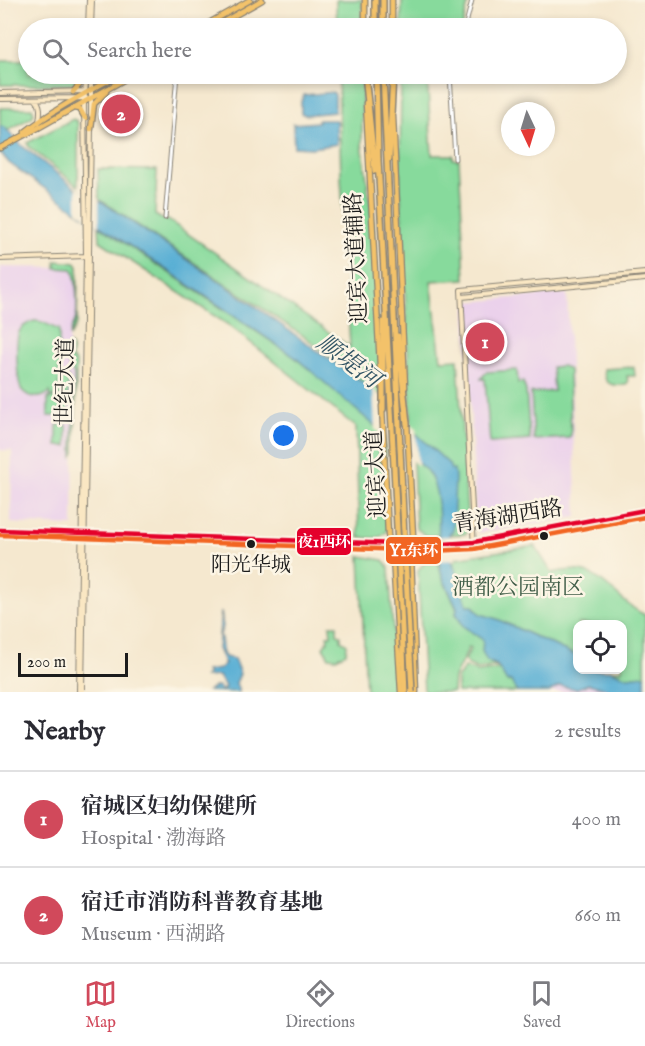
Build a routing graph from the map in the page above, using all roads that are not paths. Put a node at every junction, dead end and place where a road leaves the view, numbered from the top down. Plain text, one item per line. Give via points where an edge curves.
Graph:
1 (90, 0) edge
2 (250, 0) edge
3 (262, 0) edge
4 (365, 0) edge
5 (375, 0) edge
6 (383, 0) edge
7 (392, 0) edge
8 (472, 0) edge
9 (90, 18) edge
10 (218, 18) edge
11 (230, 18) edge
12 (365, 18) edge
13 (375, 18) edge
14 (382, 18) edge
15 (392, 18) edge
16 (468, 18) edge
17 (81, 84) edge
18 (88, 84) edge
19 (100, 84) edge
20 (116, 84) edge
21 (119, 84) edge
22 (176, 84) edge
23 (366, 84) edge
24 (366, 84) edge
25 (376, 84) edge
26 (383, 84) edge
27 (392, 84) edge
28 (393, 84) edge
29 (451, 84) edge
30 (88, 90) junction
31 (73, 92) junction
32 (0, 93) edge
33 (77, 98) junction
34 (91, 98) junction
35 (0, 99) edge
36 (35, 99) junction
37 (85, 100) junction
38 (74, 108) junction
39 (85, 118) junction
40 (39, 122) junction
41 (91, 129) junction
42 (18, 137) junction
43 (0, 148) edge
44 (455, 159) dead end
45 (88, 192) junction
46 (165, 218) dead end
47 (381, 223) junction
48 (389, 236) junction
49 (390, 245) junction
50 (88, 256) junction
51 (0, 259) edge
52 (645, 273) edge
53 (645, 279) edge
54 (462, 297) junction
55 (385, 299) junction
56 (382, 393) junction
57 (383, 409) joint
58 (407, 420) junction
59 (645, 510) edge
60 (645, 517) edge
61 (0, 530) edge
62 (0, 535) edge
63 (83, 535) junction
64 (474, 542) junction
65 (391, 544) junction
66 (412, 544) junction
67 (474, 549) junction
68 (392, 550) junction
69 (411, 550) junction
70 (80, 692) edge
71 (403, 692) edge
72 (414, 692) edge

1 - 9 street
2 - 10 main road
3 - 11 main road
4 - 12 main road
5 - 13 highway
6 - 14 highway
7 - 15 main road
8 - 16 street
17 - 31 main road
18 - 30 street, 世纪大道
19 - 30 main road
20 - 34 main road
21 - 41 main road via 96,100
22 - 46 street
23 - 47 highway
24 - 56 main road, 迎宾大道辅路
25 - 47 highway, 迎宾大道
26 - 48 highway, 迎宾大道
27 - 48 highway
28 - 58 main road, 迎宾大道辅路
29 - 44 street
30 - 31 street
30 - 33 main road
30 - 34 street, 世纪大道
30 - 37 street, 世纪大道
31 - 32 street
33 - 36 street
33 - 37 street
33 - 40 main road
34 - 37 main road
34 - 41 street, 世纪大道
35 - 36 street
36 - 40 street via 40,110
37 - 38 main road
37 - 39 street, 世纪大道
38 - 39 main road via 80,109
38 - 42 main road
39 - 45 street, 世纪大道
40 - 42 main road
41 - 45 street, 世纪大道
42 - 43 main road
45 - 50 street, 世纪大道
47 - 55 highway, 迎宾大道
48 - 49 highway, 迎宾大道
49 - 58 highway
49 - 72 highway, 迎宾大道, bridge
50 - 51 street
50 - 63 street, 世纪大道
52 - 54 street via 461,290
53 - 54 street
54 - 64 street
55 - 56 highway
55 - 71 highway, 迎宾大道, bridge
56 - 57 highway
57 - 65 main road
58 - 66 main road, 迎宾大道辅路
59 - 64 main road, 青海湖西路
60 - 67 main road, 青海湖西路
61 - 63 street
62 - 63 street
63 - 65 street
63 - 68 street
63 - 70 street, 世纪大道
64 - 66 main road, 青海湖西路
64 - 67 street
65 - 66 street
65 - 68 main road
66 - 69 main road, 迎宾大道辅路
67 - 69 main road, 青海湖西路
68 - 69 street
68 - 71 main road
69 - 72 main road, 迎宾大道辅路

